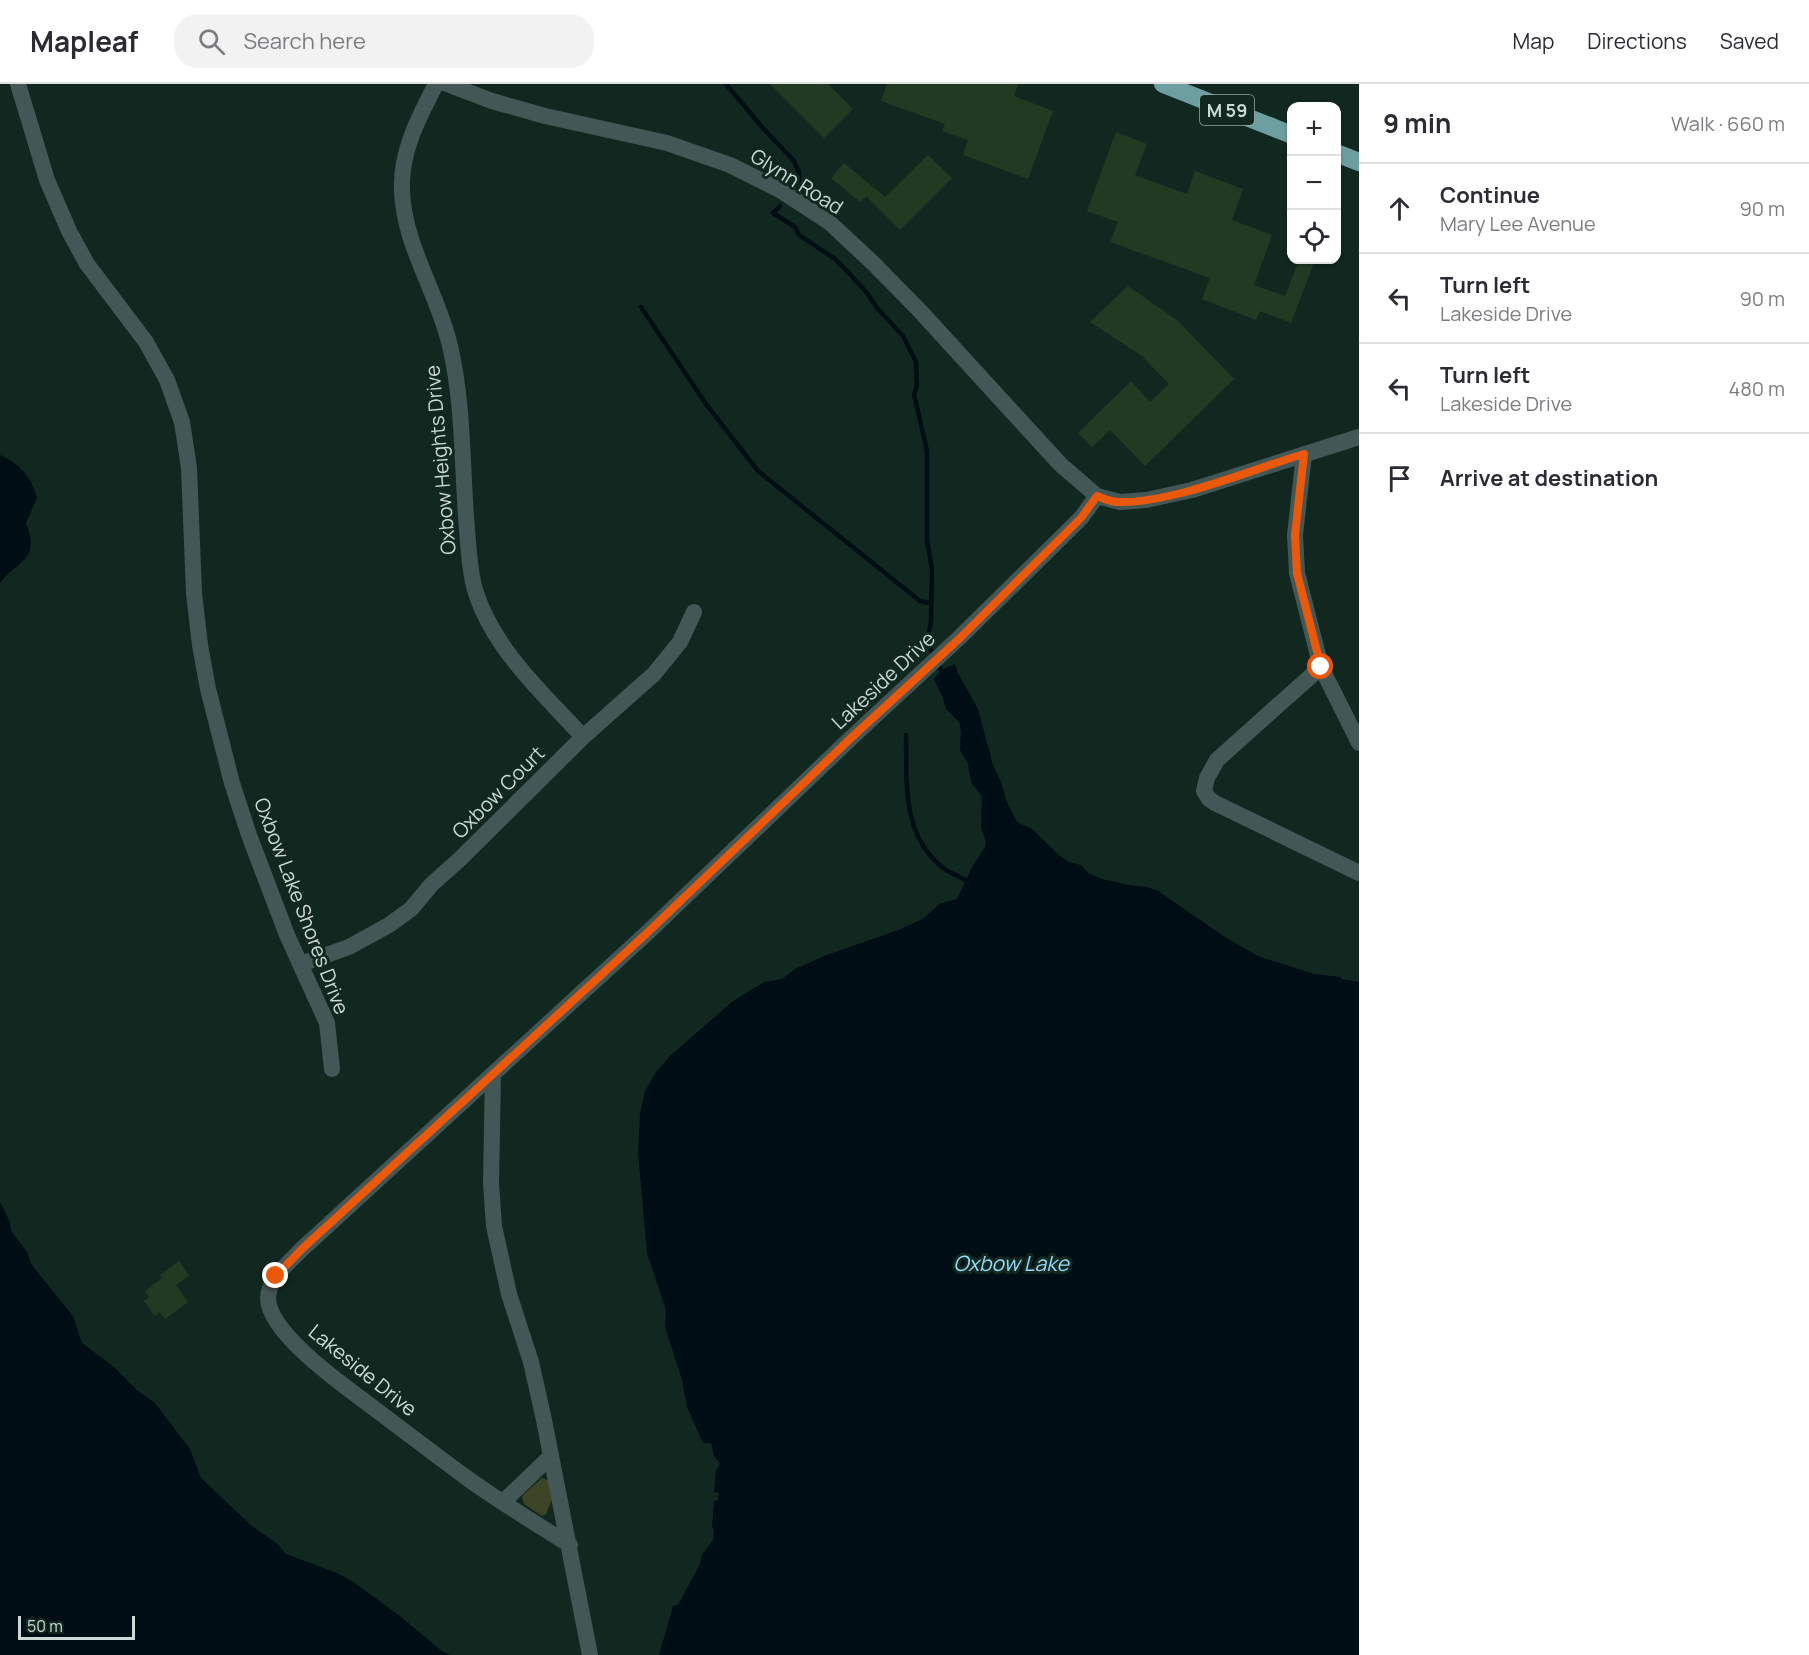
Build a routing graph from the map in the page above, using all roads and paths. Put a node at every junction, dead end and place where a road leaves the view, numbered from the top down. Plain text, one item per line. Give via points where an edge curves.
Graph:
1 (18, 84) edge
2 (436, 84) edge
3 (447, 84) edge
4 (1163, 84) edge
5 (1287, 133) edge
6 (1341, 155) edge
7 (1359, 162) edge
8 (1359, 437) edge
9 (1304, 454) junction
10 (1097, 496) junction
11 (694, 612) dead end
12 (1321, 667) junction
13 (584, 737) junction
14 (1359, 743) edge
15 (1359, 873) edge
16 (301, 964) junction
17 (332, 1069) dead end
18 (493, 1074) junction
19 (550, 1457) junction
20 (503, 1502) junction
21 (570, 1545) junction
22 (590, 1655) edge

1 - 16 street, Oxbow Lake Shores Drive via 47,180 69,231 87,264 146,342 167,380 182,422 189,468 194,593 208,689 249,836
2 - 13 street, Oxbow Heights Drive via 416,124 401,189 405,222 454,364 467,537 476,592 508,653
3 - 10 street, Glynn Road via 545,116 667,143 730,165 780,190 829,222 874,264 1060,464
4 - 5 highway, M 59
6 - 7 highway
8 - 9 street
9 - 10 street via 1192,490 1146,500 1120,502
9 - 12 street via 1295,535 1297,573
10 - 18 street, Lakeside Drive via 1081,518 960,638
11 - 13 street, Oxbow Court via 680,642 654,674
12 - 14 street
12 - 15 street via 1217,760 1204,791 1215,803
13 - 16 street, Oxbow Court via 411,909 349,947
16 - 17 street, Oxbow Lake Shores Drive via 327,1023
18 - 19 street via 494,1226 509,1294 531,1362
18 - 20 street, Lakeside Drive via 302,1249 276,1276 269,1289 268,1305 301,1350 345,1387
19 - 20 street
19 - 21 street
20 - 21 street, Lakeside Drive
21 - 22 street

